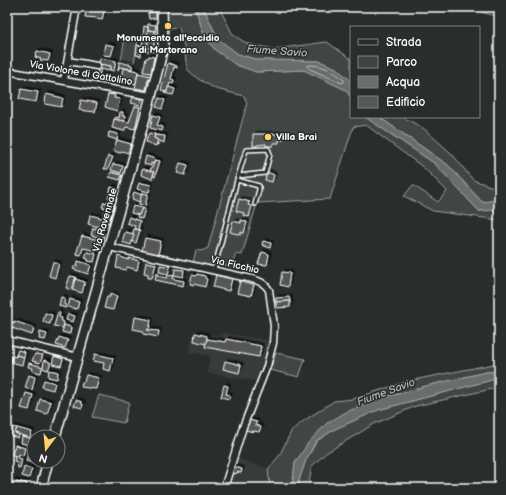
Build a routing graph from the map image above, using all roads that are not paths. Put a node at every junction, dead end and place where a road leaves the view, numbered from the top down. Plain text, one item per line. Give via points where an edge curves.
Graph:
1 (77, 7) edge
2 (162, 7) edge
3 (68, 61) junction
4 (97, 66) dead end
5 (7, 71) edge
6 (64, 80) junction
7 (151, 96) junction
8 (238, 178) junction
9 (255, 204) dead end
10 (109, 247) junction
11 (214, 270) junction
12 (7, 340) edge
13 (78, 357) junction
14 (57, 429) edge
15 (46, 469) edge
16 (41, 488) edge
17 (224, 488) edge

1 - 3 street
2 - 7 main road, Via Ravennate via 163,48
3 - 4 street
3 - 6 street
5 - 6 street, Via Violone di Gattolino
6 - 7 street, Via Violone di Gattolino
7 - 10 main road, Via Ravennate
8 - 8 lane via 246,150 268,149 270,154 265,173
8 - 9 lane via 259,186
8 - 11 lane
10 - 11 street, Via Ficchio
10 - 13 main road, Via Ravennate
11 - 17 street, Via Ficchio via 252,278 267,285 274,326 268,366 243,427
12 - 13 street
13 - 14 main road, Via Ravennate
15 - 16 main road

